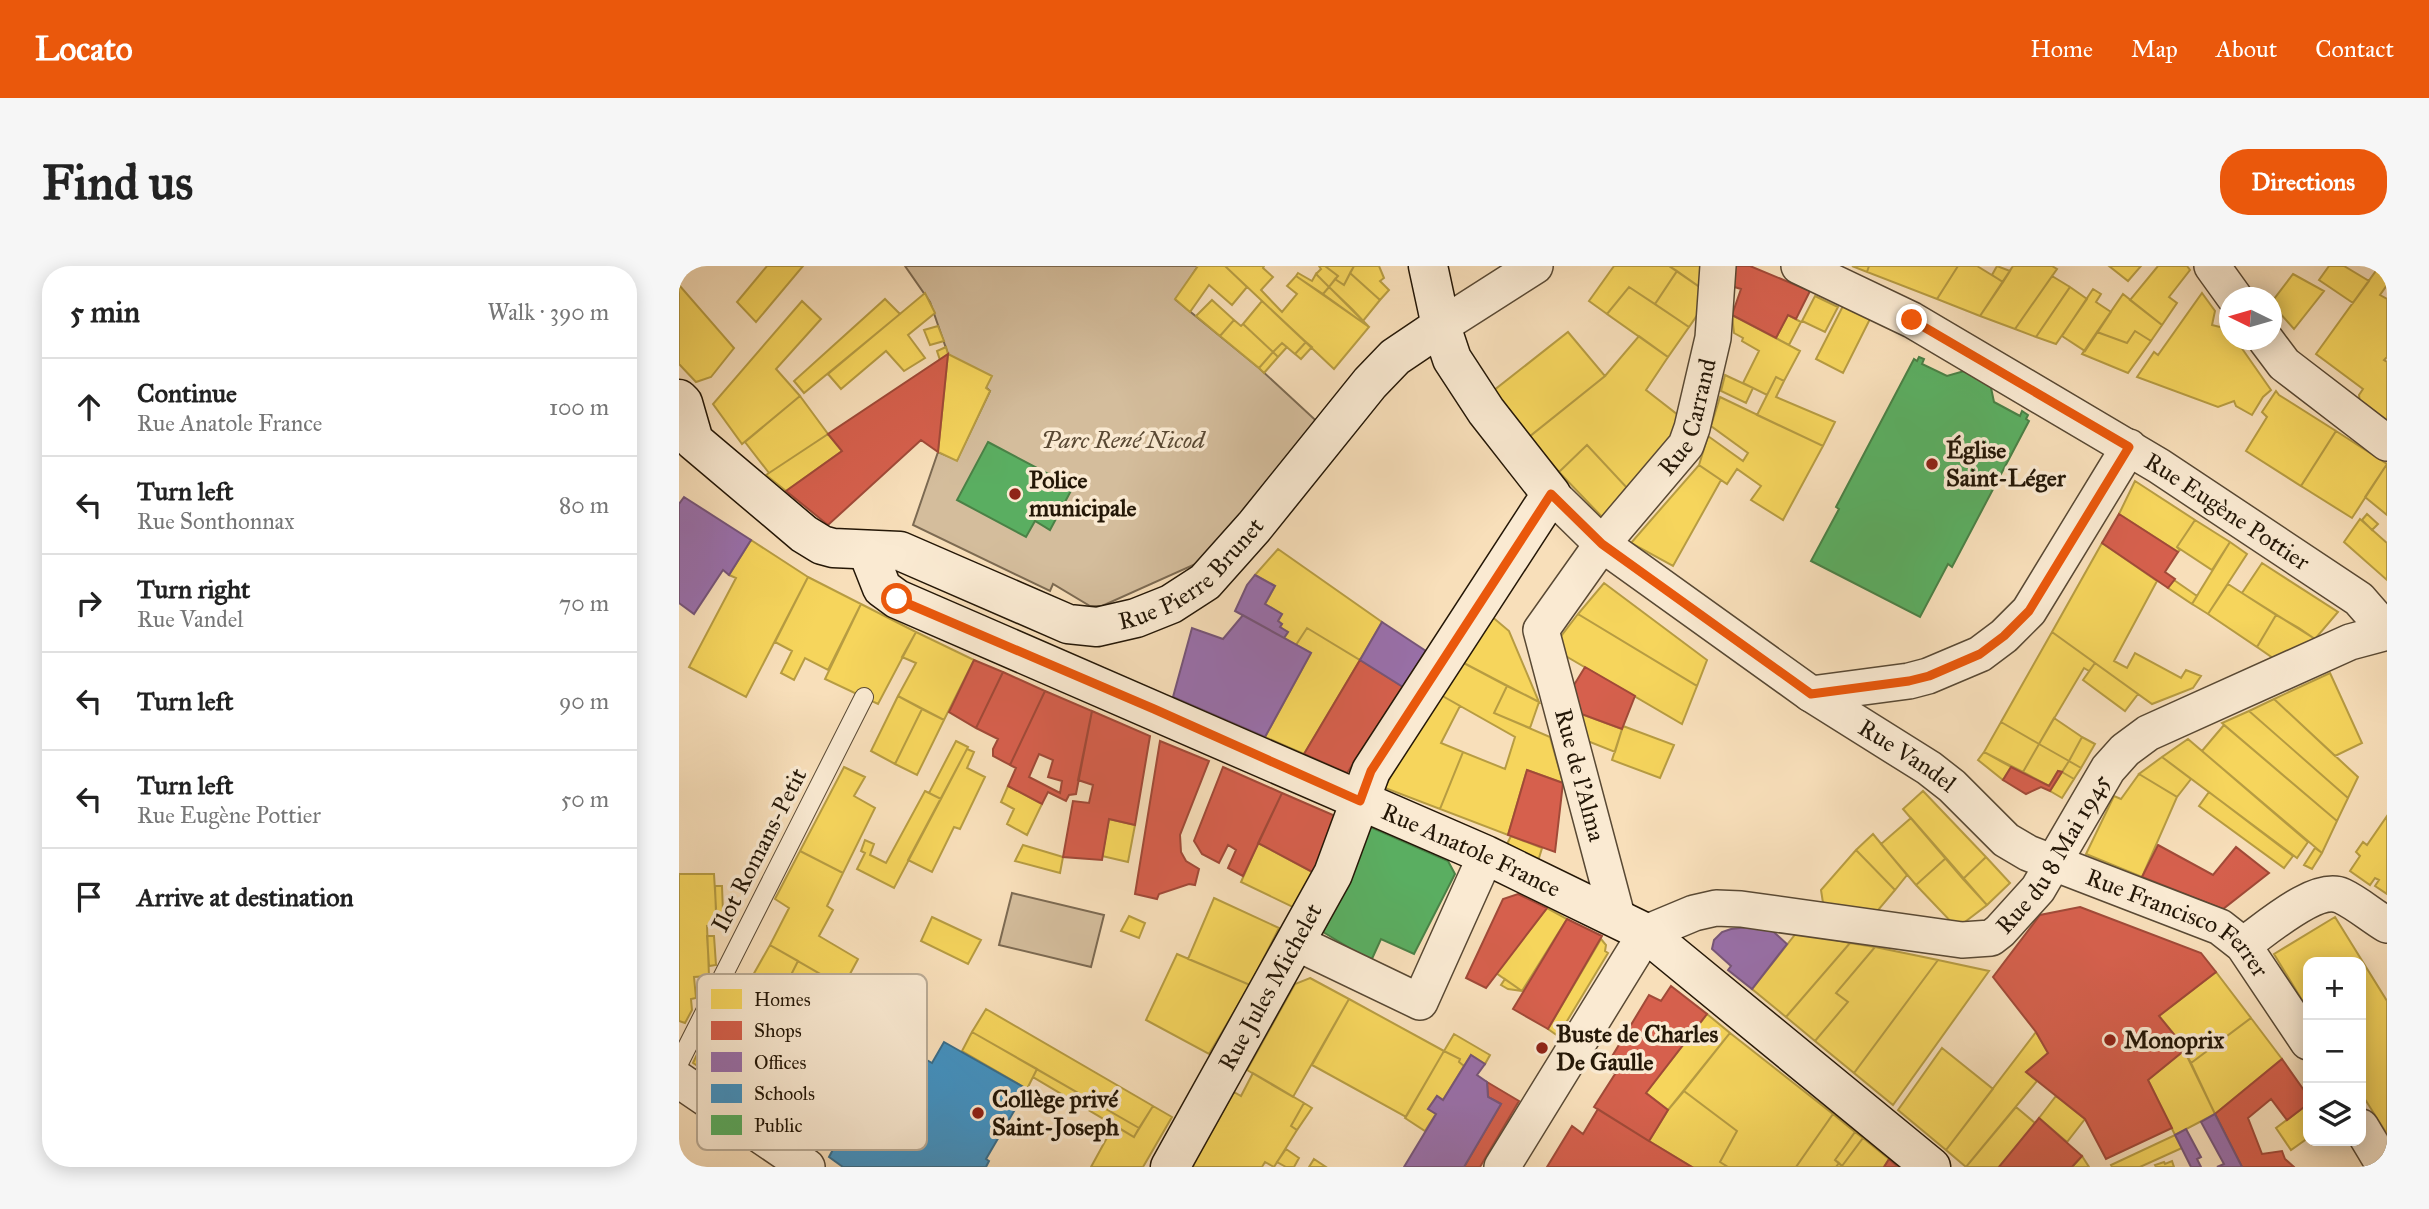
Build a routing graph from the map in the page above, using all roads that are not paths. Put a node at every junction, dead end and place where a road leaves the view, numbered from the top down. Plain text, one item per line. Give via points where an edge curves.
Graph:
1 (1428, 266) edge
2 (1535, 266) edge
3 (1718, 266) edge
4 (1799, 266) edge
5 (2212, 266) edge
6 (2227, 287) edge
7 (1441, 326) junction
8 (2274, 350) edge
9 (679, 399) edge
10 (2387, 443) edge
11 (2129, 447) junction
12 (686, 450) edge
13 (1551, 494) junction
14 (1602, 544) junction
15 (867, 550) junction
16 (1541, 629) joint
17 (2387, 631) edge
18 (1811, 694) junction
19 (864, 697) dead end
20 (1360, 801) junction
21 (1486, 855) junction
22 (2053, 863) junction
23 (2387, 925) edge
24 (1632, 926) junction
25 (1295, 942) junction
26 (2243, 945) junction
27 (724, 974) edge
28 (697, 1027) edge
29 (2303, 1034) edge
30 (679, 1063) edge
31 (679, 1080) edge
32 (697, 1092) edge
33 (2366, 1135) edge
34 (782, 1150) edge
35 (807, 1167) edge
36 (1170, 1167) edge
37 (1502, 1167) edge
38 (1931, 1167) edge
39 (2385, 1167) edge

1 - 7 main road, Rue Vandel
2 - 7 street
3 - 14 street, Rue Carrand via 1713,338 1686,445
4 - 11 street, Rue Eugène Pottier via 1912,320
5 - 6 street
7 - 13 main road, Rue Vandel via 1460,372
7 - 15 main road, Rue Pierre Brunet via 1395,357 1370,383 1205,582 1171,604 1136,618 1097,627 1068,624 917,557 900,551
8 - 10 street via 2284,364
9 - 12 main road
11 - 17 street, Rue Eugène Pottier via 2359,599
11 - 18 street via 2029,611 2004,636 1980,654 1929,676
12 - 15 main road via 725,470 813,540 833,548
13 - 14 street, Rue Vandel
13 - 20 main road, Rue Jules Michelet via 1371,771
14 - 16 street, Rue Carrand
14 - 18 street, Rue Vandel
15 - 20 main road, Rue Anatole France via 882,587 897,599
16 - 24 street, Rue de l'Alma
17 - 22 street, Rue du 8 Mai 1945 via 2350,642 2148,733 2108,769
18 - 22 street, Rue Vandel via 1929,768 2006,840
19 - 27 lane, Ilot Romans-Petit
20 - 21 main road, Rue Anatole France
20 - 25 main road, Rue Jules Michelet via 1333,874
21 - 24 main road, Rue Anatole France
21 - 25 street via 1420,1002
22 - 24 street, Rue du 8 Mai 1945 via 2038,889 1991,938 1962,940 1716,908
22 - 26 street, Rue Francisco Ferrer via 2220,927
23 - 26 street via 2340,895 2326,894 2303,904
24 - 37 street
24 - 38 main road, Rue Anatole France
25 - 36 main road, Rue Jules Michelet
26 - 29 street, Rue Francisco Ferrer
28 - 30 lane, Ilot Romans-Petit
31 - 32 street
33 - 39 street
34 - 35 street

